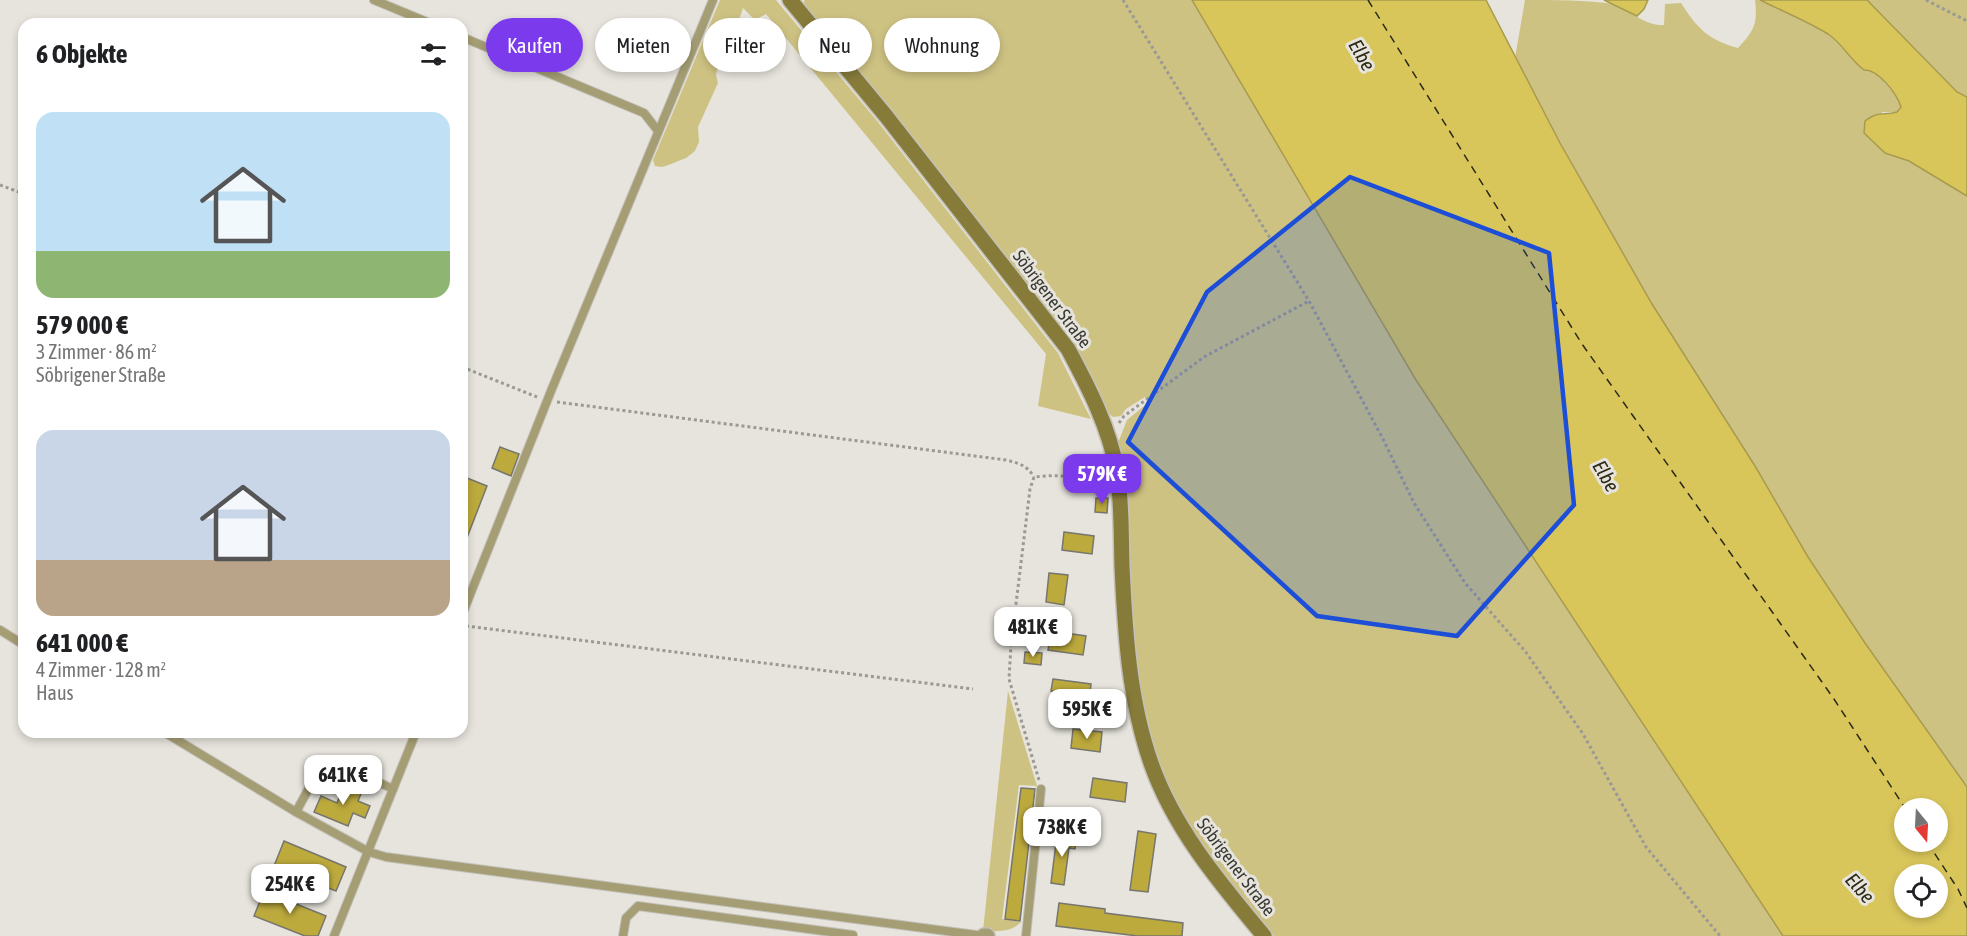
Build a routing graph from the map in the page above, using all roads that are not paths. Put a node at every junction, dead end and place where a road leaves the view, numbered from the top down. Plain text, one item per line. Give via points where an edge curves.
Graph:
1 (374, 0) edge
2 (713, 0) edge
3 (790, 0) edge
4 (418, 18) edge
5 (468, 40) edge
6 (658, 131) junction
7 (468, 600) edge
8 (0, 630) edge
9 (18, 641) edge
10 (174, 738) edge
11 (414, 738) edge
12 (393, 789) junction
13 (1041, 789) road end
14 (296, 812) junction
15 (369, 852) junction
16 (854, 920) junction
17 (823, 933) edge
18 (853, 935) edge
19 (334, 936) edge
20 (623, 936) edge
21 (985, 936) edge
22 (1026, 936) edge
23 (1264, 936) edge

1 - 4 lane
2 - 6 lane
3 - 23 street, Söbrigener Straße via 1068,349 1090,390 1109,436 1119,483 1131,679 1151,762 1175,818
5 - 6 lane via 644,113
6 - 7 lane
8 - 9 lane
10 - 14 lane
11 - 12 lane
12 - 14 lane via 340,764 315,777
12 - 15 lane
13 - 22 lane
14 - 15 lane
15 - 16 lane
15 - 19 lane
16 - 18 lane
16 - 21 lane
17 - 18 lane
17 - 20 lane via 638,906 626,918

